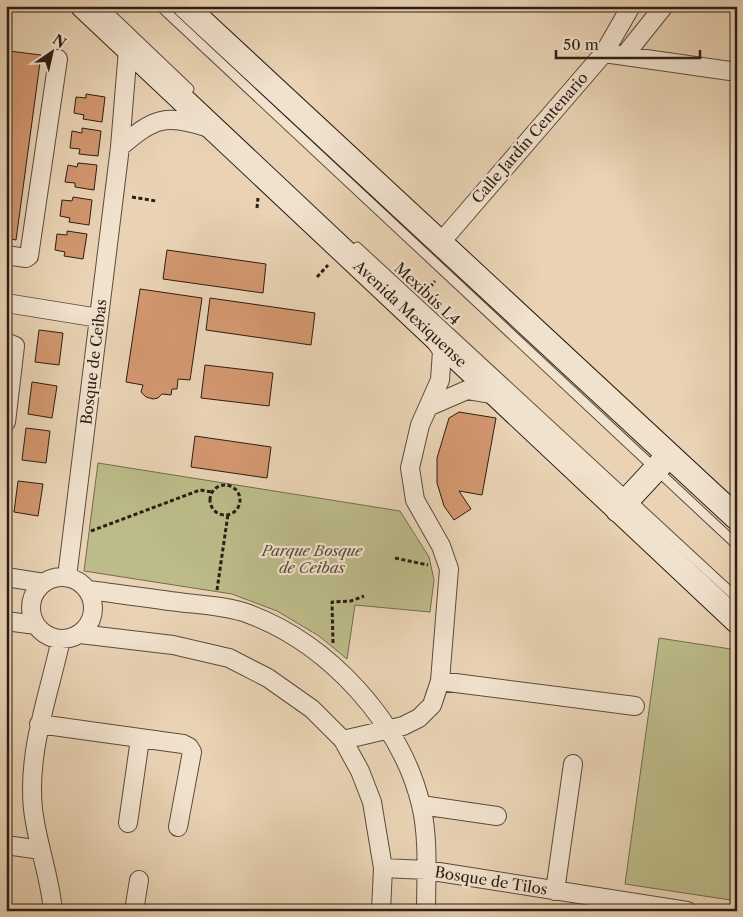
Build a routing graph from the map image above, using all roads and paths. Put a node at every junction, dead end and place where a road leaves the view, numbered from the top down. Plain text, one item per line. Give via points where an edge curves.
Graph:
1 (83, 6) edge
2 (102, 6) edge
3 (160, 6) edge
4 (185, 6) edge
5 (631, 6) edge
6 (640, 6) edge
7 (662, 9) edge
8 (128, 49) junction
9 (604, 53) junction
10 (624, 56) junction
11 (58, 59) dead end
12 (737, 72) edge
13 (195, 95) dead end
14 (214, 130) junction
15 (120, 147) junction
16 (114, 195) junction
17 (156, 201) dead end
18 (441, 242) junction
19 (352, 243) dead end
20 (6, 255) edge
21 (443, 271) junction
22 (6, 303) edge
23 (417, 303) junction
24 (99, 318) junction
25 (428, 330) junction
26 (6, 342) edge
27 (496, 395) junction
28 (430, 406) junction
29 (6, 422) edge
30 (662, 462) junction
31 (212, 492) junction
32 (624, 504) junction
33 (228, 514) junction
34 (737, 518) edge
35 (72, 541) junction
36 (737, 545) edge
37 (395, 558) dead end
38 (449, 569) junction
39 (67, 577) junction
40 (6, 578) edge
41 (44, 583) junction
42 (88, 590) junction
43 (364, 596) dead end
44 (737, 598) edge
45 (214, 606) junction
46 (6, 621) edge
47 (737, 621) edge
48 (36, 625) junction
49 (80, 634) junction
50 (61, 639) junction
51 (334, 667) junction
52 (440, 681) junction
53 (635, 706) dead end
54 (39, 724) junction
55 (388, 729) junction
56 (140, 739) junction
57 (343, 740) junction
58 (573, 764) dead end
59 (421, 805) junction
60 (496, 816) dead end
61 (128, 823) dead end
62 (178, 828) dead end
63 (6, 844) edge
64 (41, 850) junction
65 (383, 868) junction
66 (426, 870) junction
67 (139, 880) dead end
68 (555, 891) junction
69 (607, 905) edge
70 (53, 911) edge
71 (134, 911) edge
72 (381, 911) edge
73 (426, 911) edge
74 (687, 911) edge

1 - 8 main road, Avenida Mexiquense
2 - 13 lane
3 - 21 lane, Mexibús L4
4 - 18 main road
5 - 9 street, Calle Jardín Centenario
6 - 7 street
7 - 10 street
8 - 14 main road, Avenida Mexiquense
8 - 15 street, Bosque de Ceibas
9 - 10 street
9 - 18 street, Calle Jardín Centenario
10 - 12 street
11 - 20 street via 29,256
14 - 15 street via 185,120 159,120 142,128
14 - 25 main road, Avenida Mexiquense
15 - 16 street, Bosque de Ceibas
16 - 17 path
16 - 24 street, Bosque de Ceibas
18 - 30 main road
19 - 23 lane, Mexibús L4
21 - 23 path
21 - 30 lane, Mexibús L4
22 - 24 street
23 - 32 lane, Mexibús L4
24 - 35 street, Bosque de Ceibas
25 - 27 main road, Avenida Mexiquense
25 - 28 street via 442,351 440,380
26 - 29 street via 14,346
27 - 28 street via 467,390
27 - 32 main road, Avenida Mexiquense
28 - 38 street via 420,425 410,468 415,500 441,546
30 - 32 main road
30 - 34 main road
30 - 36 lane, Mexibús L4
31 - 33 path via 210,501 214,510
31 - 33 path via 224,485 239,495 236,509
31 - 35 path via 200,490 102,525
32 - 44 lane, Mexibús L4
32 - 47 main road, Avenida Mexiquense
33 - 45 path
35 - 39 street, Bosque de Ceibas
37 - 38 path
38 - 52 street
39 - 41 street
39 - 42 street via 79,581
40 - 41 street
41 - 48 street via 34,595 31,610
42 - 45 street
42 - 49 street via 93,601 93,613 89,625
43 - 51 path via 351,601 332,602
45 - 51 street via 248,614 281,629
46 - 48 street
48 - 50 street via 47,635
49 - 50 street
49 - 57 street via 173,645 229,658 268,678 312,709
50 - 54 street
51 - 55 street
52 - 53 street
52 - 55 street via 432,705 420,718
54 - 56 street
54 - 64 street via 33,763 33,809
55 - 57 street
55 - 59 street via 404,757
56 - 61 street
56 - 62 street via 182,744 192,752
57 - 65 street via 372,802
58 - 68 street
59 - 60 street
59 - 66 street
63 - 64 street
64 - 70 street via 51,886
65 - 66 street, Bosque de Tilos
65 - 72 street
66 - 68 street, Bosque de Tilos
66 - 73 street
67 - 71 street
68 - 69 street, Bosque de Tilos
69 - 74 street, Bosque de Tilos

